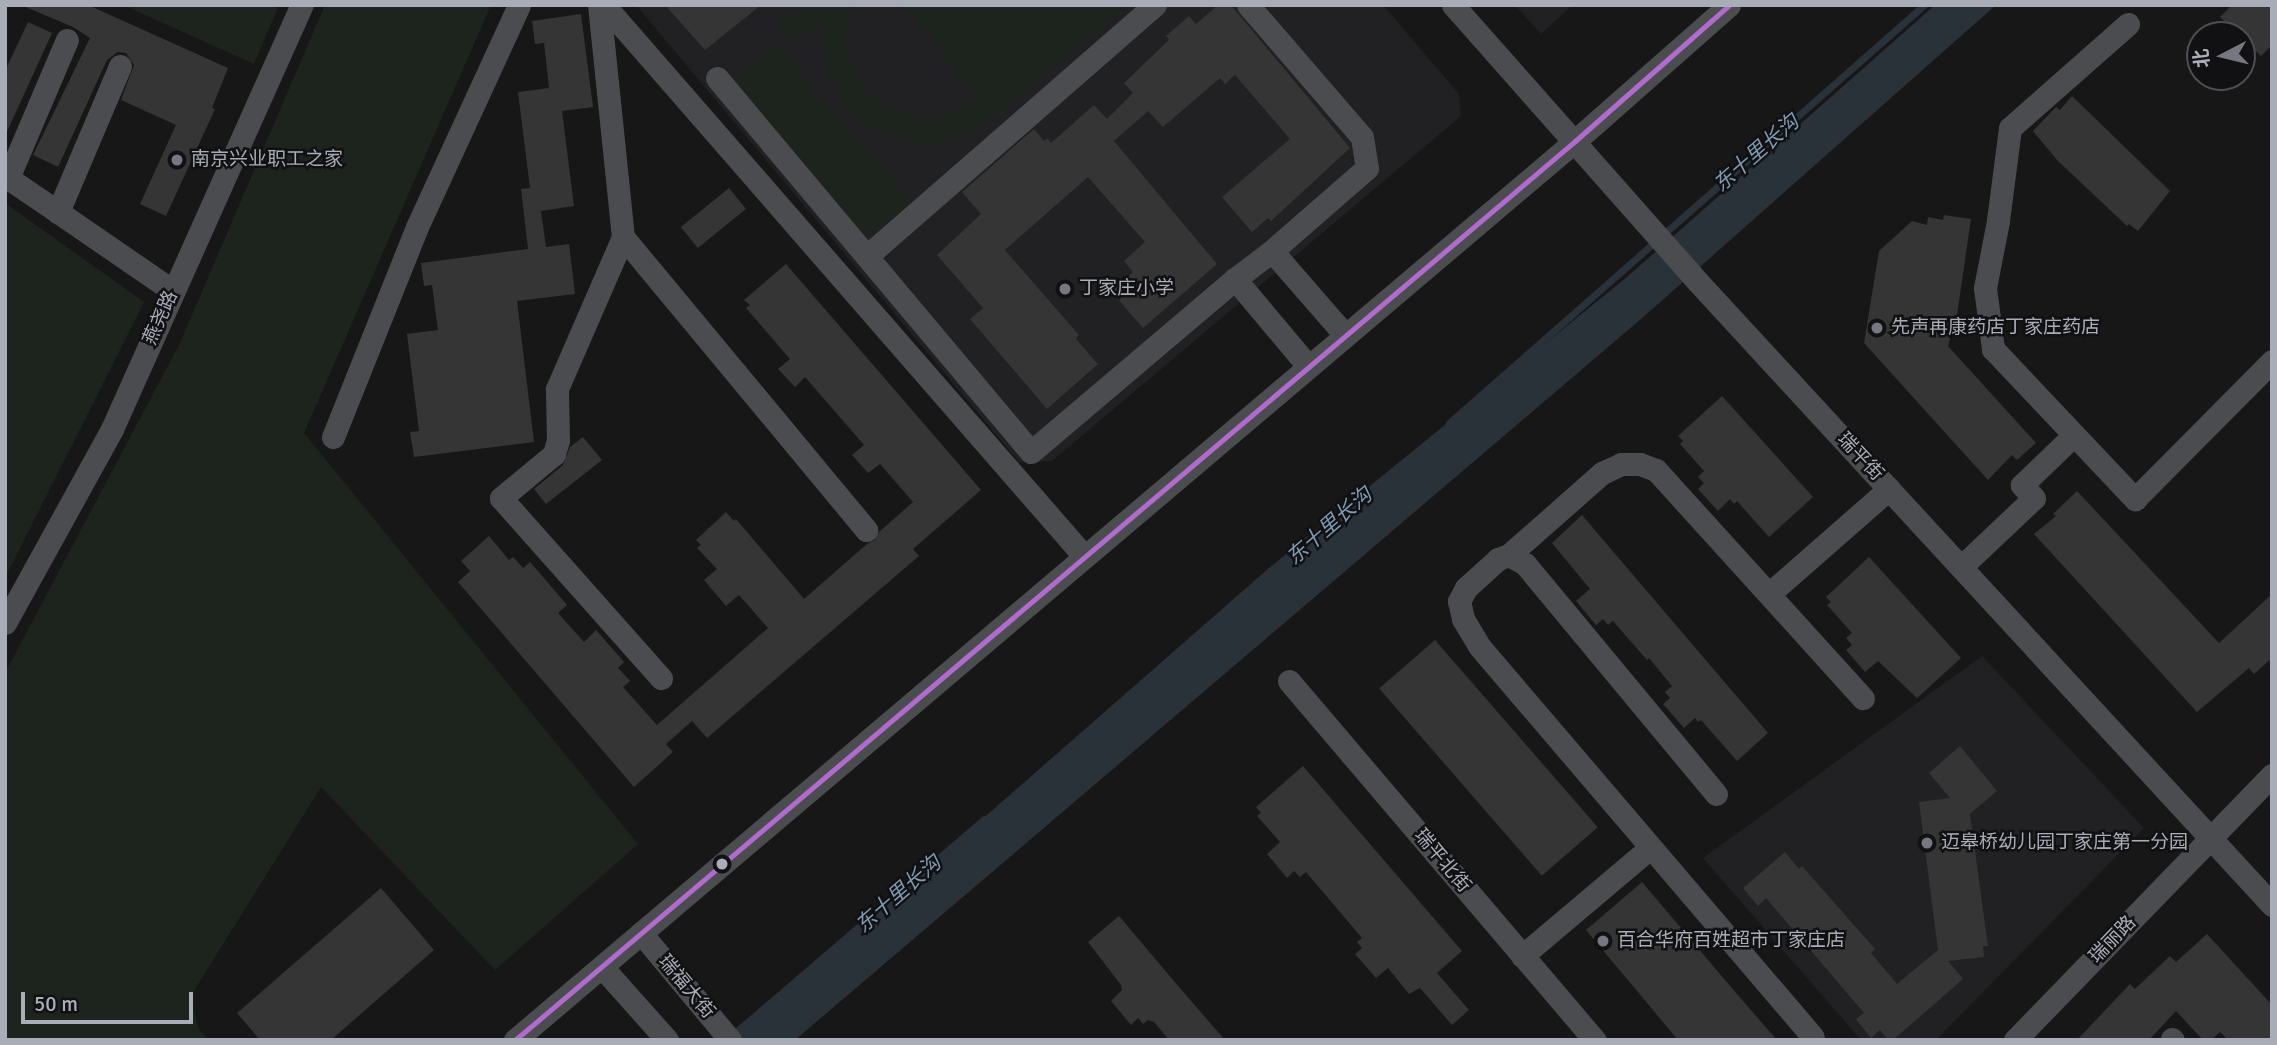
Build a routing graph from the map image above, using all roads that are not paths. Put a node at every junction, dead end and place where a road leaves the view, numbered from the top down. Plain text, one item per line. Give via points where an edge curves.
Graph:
1 (302, 5) edge
2 (519, 5) edge
3 (601, 5) edge
4 (1155, 5) edge
5 (1248, 5) edge
6 (1452, 5) edge
7 (1729, 5) edge
8 (2128, 24) dead end
9 (67, 40) dead end
10 (120, 66) dead end
11 (717, 78) dead end
12 (1575, 141) junction
13 (58, 212) junction
14 (623, 237) junction
15 (1272, 251) junction
16 (867, 256) junction
17 (1235, 279) junction
18 (173, 291) junction
19 (1345, 335) junction
20 (2272, 361) edge
21 (1308, 366) junction
22 (2074, 435) junction
23 (332, 437) dead end
24 (1889, 489) junction
25 (866, 530) dead end
26 (1084, 555) junction
27 (1509, 555) junction
28 (1961, 567) junction
29 (1770, 593) junction
30 (5, 623) edge
31 (661, 678) dead end
32 (1289, 681) dead end
33 (1863, 698) dead end
34 (2272, 775) edge
35 (1716, 794) dead end
36 (2211, 840) junction
37 (1650, 848) junction
38 (2272, 905) edge
39 (641, 933) junction
40 (1522, 956) junction
41 (602, 967) junction
42 (1812, 1037) dead end
43 (515, 1040) edge
44 (667, 1040) edge
45 (730, 1040) edge
46 (1595, 1040) edge
47 (2015, 1040) edge

1 - 18 street, 燕尧路
2 - 23 street via 417,228
3 - 14 street
3 - 26 street
4 - 16 street
5 - 15 street via 1362,137 1367,168
6 - 12 street, 瑞平街
7 - 12 street
8 - 22 street via 2010,128 1985,288 1993,349
9 - 13 street via 8,178
10 - 13 street
11 - 16 street
12 - 19 street
12 - 24 street, 瑞平街
13 - 18 street
14 - 25 street
14 - 31 street via 557,389 554,454 501,498
15 - 17 street
15 - 19 street
16 - 17 street via 1031,452
17 - 21 street
18 - 30 street, 燕尧路 via 112,429
19 - 21 street
20 - 22 street via 2135,499
21 - 26 street
22 - 28 street via 2022,485 2034,498
24 - 28 street, 瑞平街
24 - 29 street
26 - 39 street
27 - 29 street via 1602,473 1621,464 1640,464 1656,470
27 - 35 street via 1525,564
27 - 37 street via 1466,588 1459,601 1463,619 1479,646
28 - 36 street, 瑞平街
29 - 33 street
32 - 40 street, 瑞平北街
34 - 36 street, 瑞丽路
36 - 38 street, 瑞平街
36 - 47 street, 瑞丽路
37 - 40 street
37 - 42 street
39 - 41 street
39 - 45 street, 瑞福大街
40 - 46 street, 瑞平北街
41 - 43 street
41 - 44 street

